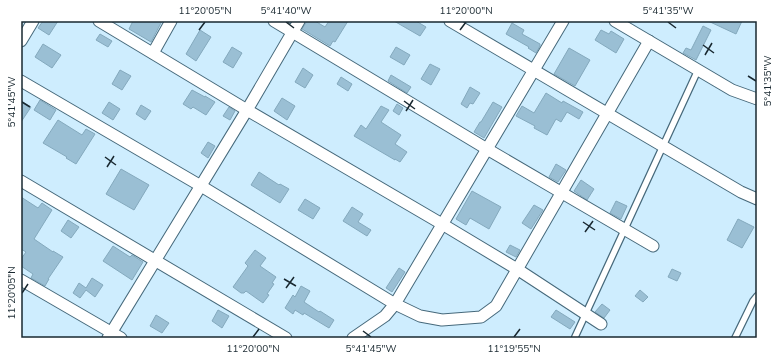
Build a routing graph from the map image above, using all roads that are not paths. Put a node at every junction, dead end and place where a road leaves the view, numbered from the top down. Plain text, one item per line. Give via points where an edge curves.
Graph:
1 (33, 21) edge
2 (99, 21) edge
3 (172, 21) edge
4 (274, 21) edge
5 (299, 21) edge
6 (450, 21) edge
7 (563, 21) edge
8 (615, 21) edge
9 (292, 32) junction
10 (21, 41) edge
11 (649, 41) junction
12 (153, 53) junction
13 (534, 70) junction
14 (698, 70) junction
15 (21, 81) edge
16 (757, 99) edge
17 (247, 110) junction
18 (607, 113) junction
19 (663, 146) junction
20 (487, 149) junction
21 (21, 181) edge
22 (201, 186) junction
23 (562, 192) junction
24 (757, 199) edge
25 (442, 224) junction
26 (624, 229) junction
27 (653, 246) dead end
28 (156, 260) junction
29 (518, 269) junction
30 (21, 280) edge
31 (757, 296) edge
32 (395, 304) junction
33 (585, 314) junction
34 (601, 324) dead end
35 (113, 336) edge
36 (575, 337) dead end
37 (286, 338) edge
38 (353, 338) edge
39 (735, 338) edge

1 - 10 street
2 - 12 street
3 - 12 street
4 - 9 street
5 - 9 street
6 - 13 street
7 - 13 street
8 - 11 street
9 - 17 street
9 - 20 street
11 - 14 street
11 - 18 street
12 - 17 street
13 - 18 street
13 - 20 street
14 - 16 street via 732,90
14 - 19 lane
15 - 22 street
17 - 22 street
17 - 25 street
18 - 19 street
18 - 23 street
19 - 24 street
19 - 26 lane
20 - 23 street
20 - 25 street
21 - 28 street
22 - 28 street
22 - 32 street
23 - 26 street
23 - 29 street
25 - 29 street
25 - 32 street
26 - 27 street
26 - 33 lane
28 - 35 street
28 - 37 street
29 - 32 street via 496,306 481,317 442,320 420,316
29 - 33 street
30 - 35 street
31 - 39 lane
32 - 38 street via 385,316
33 - 34 street
33 - 36 lane

